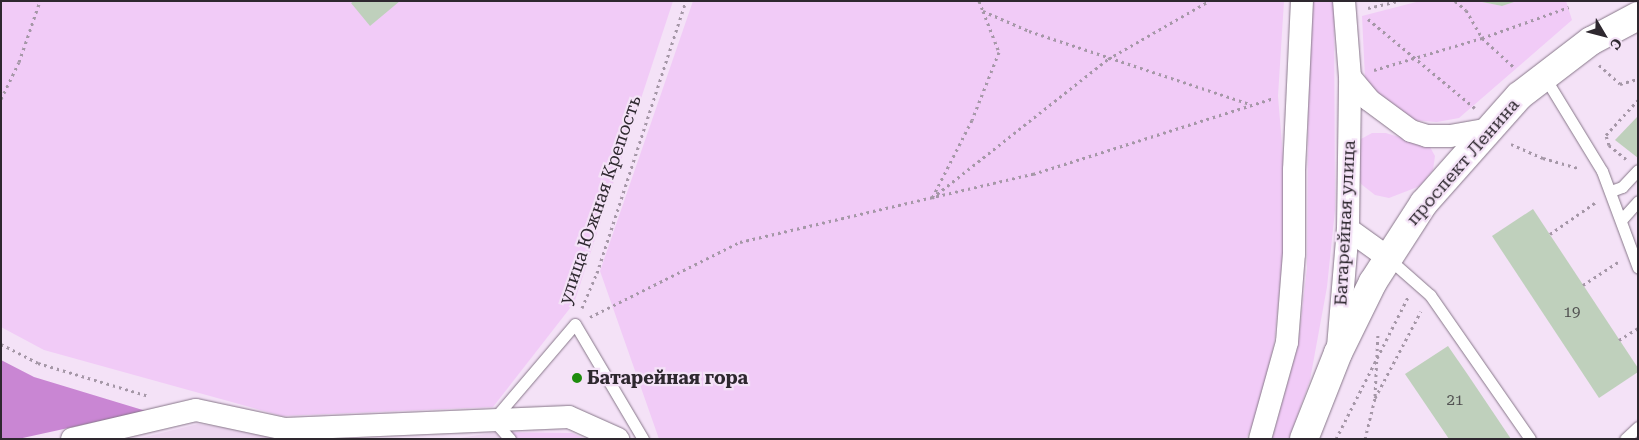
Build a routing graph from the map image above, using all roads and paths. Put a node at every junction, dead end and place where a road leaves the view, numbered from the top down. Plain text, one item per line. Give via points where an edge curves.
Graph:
1 (40, 1) edge
2 (686, 1) edge
3 (979, 1) edge
4 (1209, 1) edge
5 (1302, 1) edge
6 (1398, 1) edge
7 (1455, 1) edge
8 (1377, 6) dead end
9 (1353, 7) edge
10 (1569, 7) dead end
11 (983, 11) junction
12 (1638, 16) edge
13 (1482, 38) junction
14 (1413, 58) junction
15 (1108, 59) junction
16 (1598, 65) dead end
17 (1515, 68) dead end
18 (1372, 71) dead end
19 (1544, 76) junction
20 (1350, 77) junction
21 (1638, 79) edge
22 (1, 100) edge
23 (1638, 100) edge
24 (1484, 120) junction
25 (1511, 144) dead end
26 (1626, 160) dead end
27 (1638, 170) edge
28 (1611, 191) junction
29 (932, 198) junction
30 (1638, 201) edge
31 (1622, 219) junction
32 (1348, 229) junction
33 (1550, 234) dead end
34 (1632, 252) junction
35 (1387, 257) junction
36 (1638, 268) edge
37 (1417, 282) junction
38 (1583, 285) dead end
39 (1430, 295) junction
40 (575, 324) junction
41 (1379, 324) dead end
42 (1638, 328) edge
43 (1619, 340) dead end
44 (1, 344) edge
45 (1378, 352) junction
46 (1338, 353) junction
47 (1375, 398) junction
48 (159, 399) dead end
49 (493, 420) junction
50 (1638, 427) edge
51 (72, 439) edge
52 (510, 439) edge
53 (618, 439) edge
54 (642, 439) edge
55 (1260, 439) edge
56 (1304, 439) edge
57 (1336, 439) edge
58 (1365, 439) edge
59 (1530, 439) edge
60 (1625, 439) edge

1 - 22 path via 20,62
2 - 40 path, улица Южная Крепость via 597,272
3 - 11 path
4 - 15 path
5 - 55 street via 1294,170 1294,254 1287,342
6 - 8 path
7 - 13 path via 1466,10
9 - 14 path
9 - 20 street, Батарейная улица
10 - 13 path
11 - 15 path
11 - 29 path via 999,52 972,120
12 - 19 street, проспект Ленина via 1607,30
13 - 14 path
13 - 17 path
14 - 18 path
14 - 24 path
15 - 29 path
15 - 29 path via 1250,105 1033,174
16 - 21 path via 1620,84
19 - 24 street, проспект Ленина
19 - 28 lane
20 - 24 street via 1369,100 1411,131 1427,136 1450,136
20 - 32 street, Батарейная улица
23 - 26 path via 1606,135 1609,145
24 - 35 street, проспект Ленина
25 - 28 path via 1543,158 1574,166
27 - 28 lane via 1627,183
28 - 31 lane
28 - 33 path
29 - 40 path via 740,242
30 - 31 lane
31 - 34 lane
32 - 35 street
32 - 46 street, Батарейная улица
34 - 36 lane
34 - 38 path
35 - 37 lane
35 - 46 street, проспект Ленина
37 - 39 lane
37 - 45 path
39 - 47 path
39 - 59 lane
40 - 49 lane, улица Южная Крепость
40 - 54 lane
41 - 45 path
42 - 43 path
44 - 48 path via 38,362
45 - 47 path
45 - 57 path
46 - 56 street, Батарейная улица
47 - 58 path
49 - 51 street via 285,429 196,410
49 - 52 lane
49 - 53 street via 570,417
50 - 60 lane

